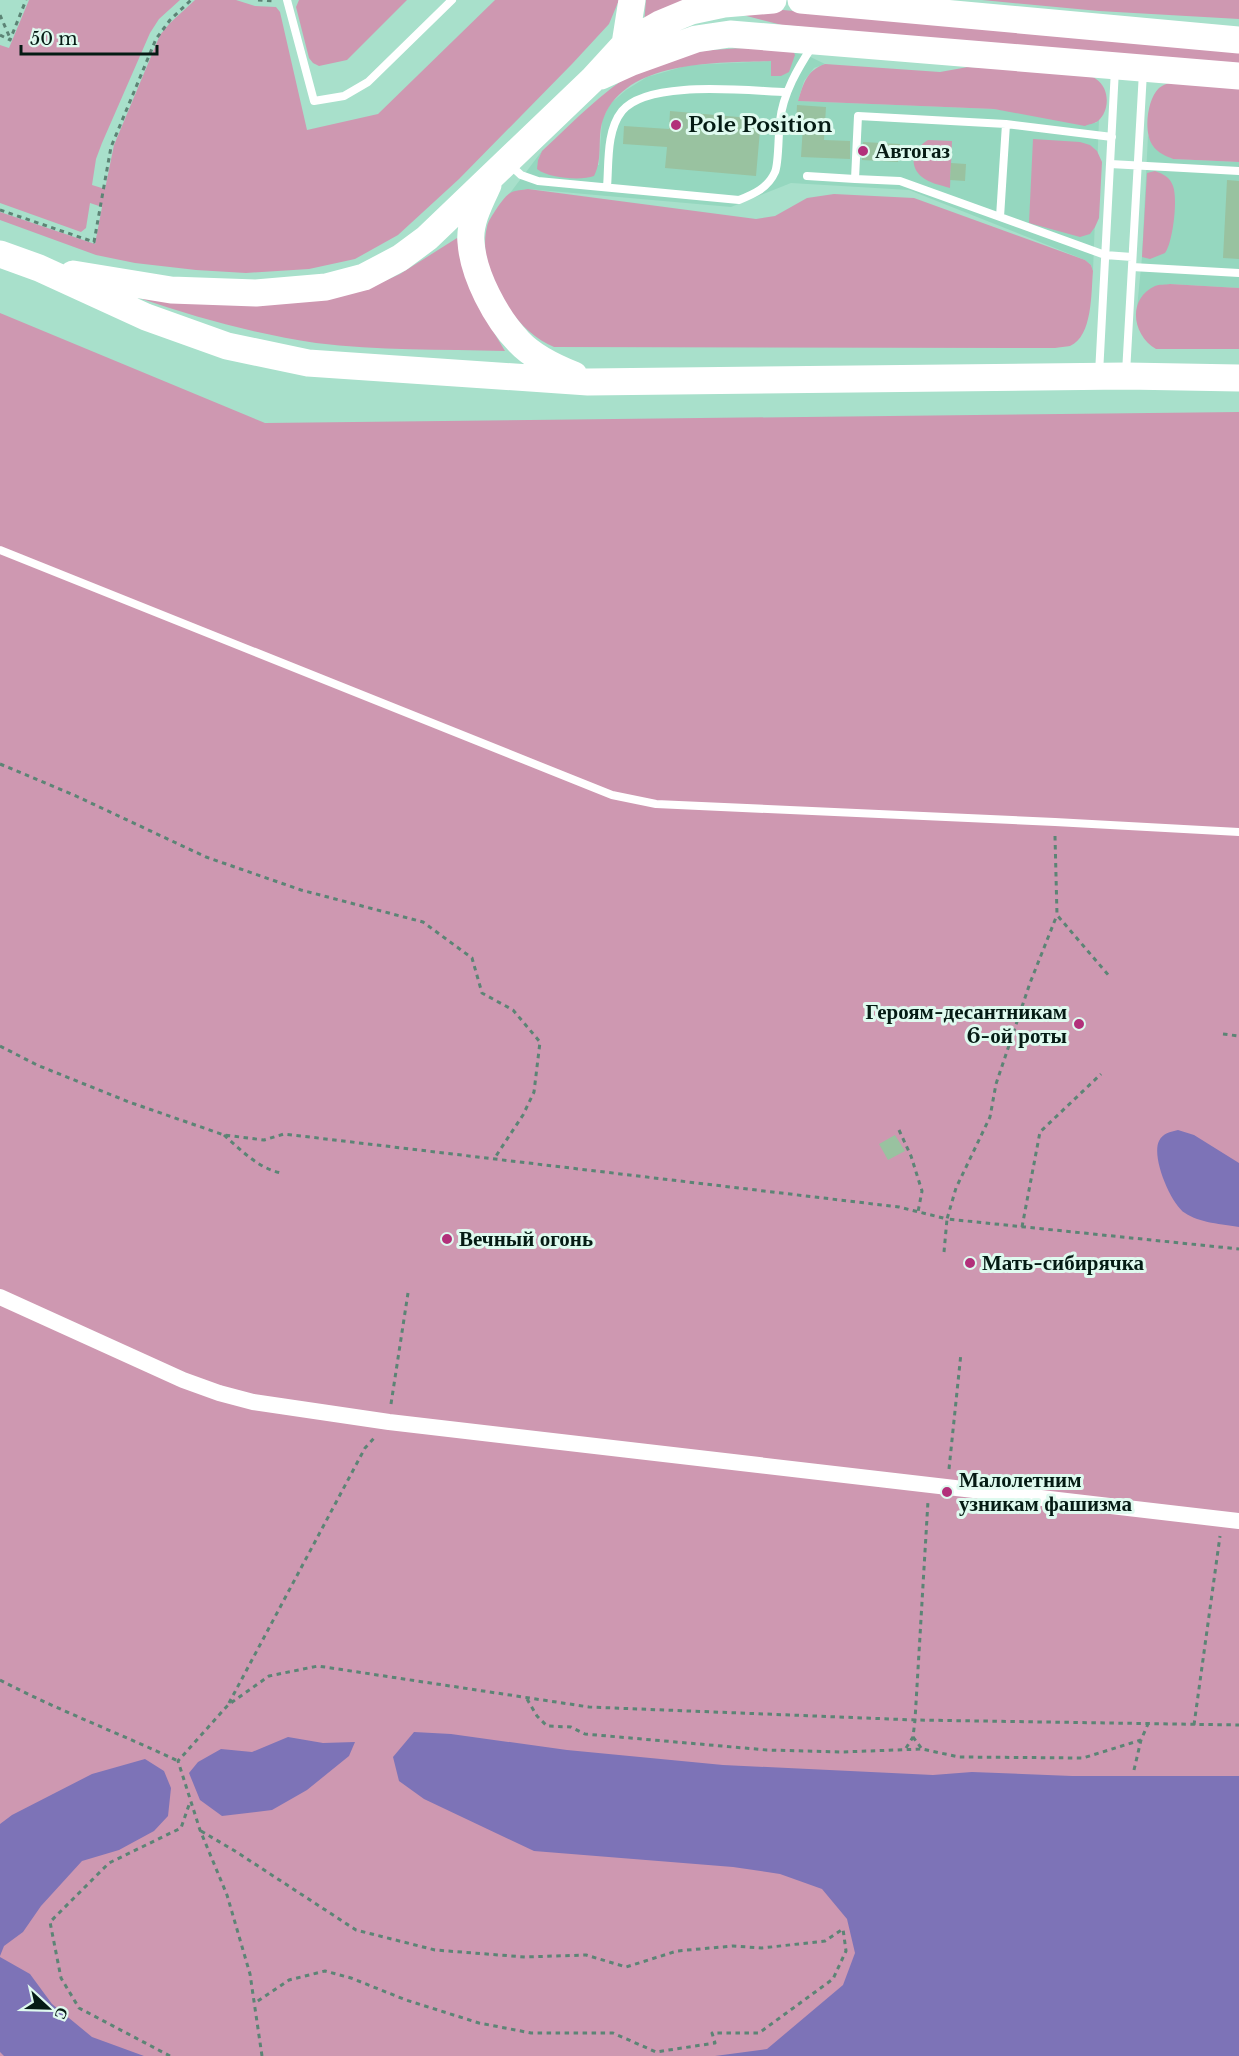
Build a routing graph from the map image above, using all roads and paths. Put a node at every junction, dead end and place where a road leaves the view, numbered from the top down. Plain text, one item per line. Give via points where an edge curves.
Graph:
1 (26, 0) edge
2 (191, 0) edge
3 (258, 0) edge
4 (285, 0) edge
5 (452, 0) edge
6 (632, 0) edge
7 (773, 0) edge
8 (801, 0) edge
9 (0, 15) edge
10 (0, 35) edge
11 (10, 40) junction
12 (1239, 40) edge
13 (815, 42) junction
14 (624, 44) junction
15 (1116, 66) junction
16 (1143, 68) junction
17 (1239, 76) edge
18 (592, 80) junction
19 (787, 92) junction
20 (1006, 124) junction
21 (1112, 136) junction
22 (1110, 164) junction
23 (1137, 166) junction
24 (500, 169) junction
25 (1239, 171) edge
26 (807, 176) dead end
27 (855, 179) junction
28 (607, 187) junction
29 (0, 210) edge
30 (1000, 218) junction
31 (0, 254) edge
32 (1105, 255) junction
33 (1132, 257) junction
34 (1132, 267) junction
35 (39, 268) junction
36 (1239, 273) edge
37 (1126, 376) junction
38 (1099, 377) junction
39 (1239, 378) edge
40 (588, 382) junction
41 (0, 550) edge
42 (0, 764) edge
43 (1055, 822) junction
44 (1239, 832) edge
45 (1057, 915) junction
46 (1110, 977) dead end
47 (1223, 1034) dead end
48 (1239, 1036) edge
49 (0, 1046) edge
50 (1101, 1074) dead end
51 (899, 1130) dead end
52 (224, 1135) junction
53 (494, 1159) junction
54 (281, 1173) dead end
55 (918, 1212) junction
56 (947, 1219) junction
57 (1022, 1227) junction
58 (1239, 1249) edge
59 (944, 1252) dead end
60 (408, 1293) dead end
61 (0, 1297) edge
62 (961, 1353) dead end
63 (389, 1422) junction
64 (930, 1484) junction
65 (947, 1486) junction
66 (1222, 1520) junction
67 (1239, 1521) edge
68 (0, 1680) edge
69 (526, 1698) junction
70 (228, 1705) junction
71 (915, 1720) junction
72 (1148, 1724) junction
73 (1194, 1725) junction
74 (1239, 1725) edge
75 (913, 1737) junction
76 (1140, 1740) junction
77 (906, 1748) junction
78 (922, 1749) junction
79 (177, 1761) junction
80 (1134, 1770) dead end
81 (190, 1800) junction
82 (200, 1830) junction
83 (255, 2003) junction
84 (170, 2056) edge
85 (262, 2056) edge

1 - 11 path
2 - 29 path via 156,39 111,147 94,242
3 - 4 path
4 - 5 lane via 314,101 344,96 368,82
6 - 14 main road
7 - 14 main road via 691,11
8 - 12 main road
9 - 11 path
10 - 11 path
13 - 15 main road
13 - 18 main road via 730,34 696,39
13 - 19 lane
14 - 18 main road
15 - 16 main road
15 - 21 lane
16 - 17 main road
16 - 23 lane
18 - 24 main road
19 - 28 lane via 679,90 641,97 622,111 612,132
19 - 28 lane via 780,118 776,172 762,190 739,200
20 - 21 lane
20 - 27 lane via 858,116
20 - 30 lane
21 - 22 lane
22 - 23 lane
22 - 32 lane
23 - 25 lane
23 - 33 lane
24 - 28 lane via 538,181
24 - 35 main road via 427,238 400,258 364,277 326,287 256,292 171,290
24 - 40 main road via 476,210 471,241 479,275 493,308 519,342 546,363
26 - 27 lane
27 - 30 lane via 900,181
30 - 32 lane
31 - 35 main road
32 - 33 lane
32 - 38 lane
33 - 34 lane
34 - 36 lane
34 - 37 lane
35 - 40 main road via 146,317 226,346 308,363
37 - 38 main road
37 - 39 main road
38 - 40 main road
41 - 43 lane via 612,795 656,804
42 - 53 path via 206,857 301,890 423,922 472,958 482,993 513,1010 540,1042 534,1092
43 - 44 lane
43 - 45 path
45 - 46 path
45 - 56 path via 996,1084 990,1117 956,1188
47 - 48 path
49 - 52 path via 129,1102
50 - 57 path via 1040,1131
51 - 55 path via 922,1191
52 - 53 path via 264,1140 284,1134
52 - 54 path via 255,1162
53 - 55 path
55 - 56 path
56 - 57 path
56 - 59 path
57 - 58 path
60 - 63 path
61 - 63 street via 219,1393 253,1402
62 - 65 path
63 - 64 street
63 - 70 path via 365,1448
64 - 65 street
64 - 71 path
65 - 66 street
66 - 67 street
66 - 73 path
68 - 79 path
69 - 70 path via 318,1666 269,1676
69 - 71 path via 589,1707
69 - 77 path via 547,1726 572,1727 585,1734 767,1749 842,1752
70 - 79 path
71 - 72 path
71 - 75 path
72 - 73 path
72 - 76 path
73 - 74 path
75 - 77 path
75 - 78 path
76 - 78 path via 1083,1758 959,1757
76 - 80 path
77 - 78 path
79 - 81 path
81 - 82 path
81 - 84 path via 181,1828 109,1863 51,1922 61,1978 78,2008
82 - 83 path via 227,1895
82 - 83 path via 356,1930 435,1950 525,1957 586,1955 626,1967 677,1951 825,1941 843,1929 846,1951 833,1979 759,2033 712,2033 715,2043 656,2052 613,2033 531,2033 479,2023 325,1971 289,1980
83 - 85 path

